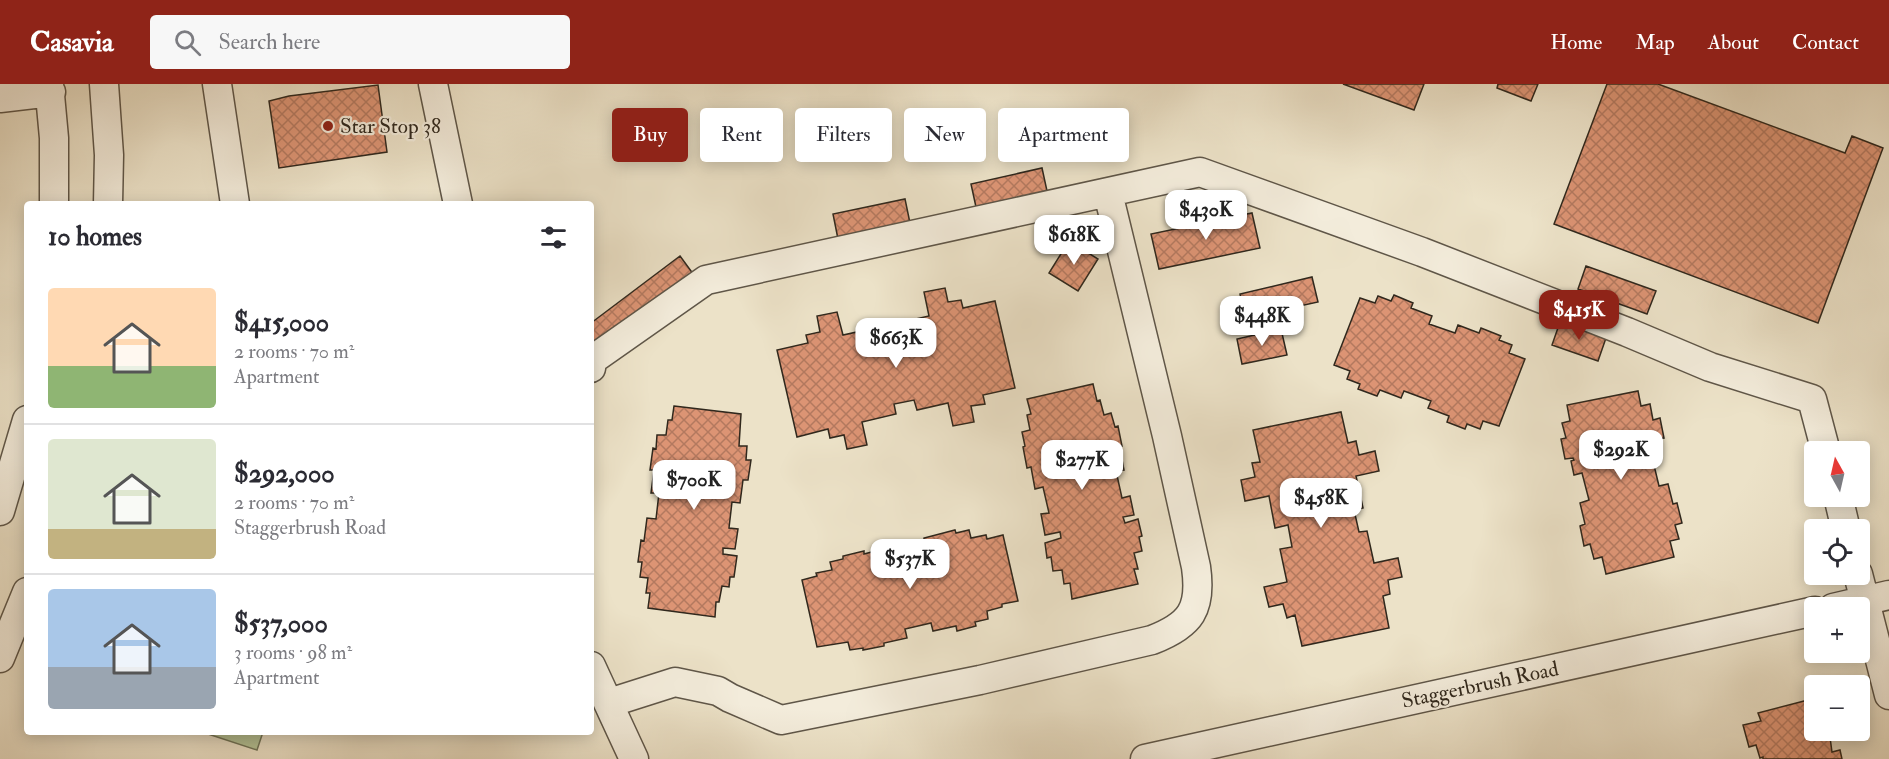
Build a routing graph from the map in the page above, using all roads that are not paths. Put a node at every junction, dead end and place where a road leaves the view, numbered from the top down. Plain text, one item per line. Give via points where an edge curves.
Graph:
1 (104, 84) edge
2 (217, 84) edge
3 (433, 84) edge
4 (50, 88) edge
5 (0, 98) edge
6 (1108, 193) junction
7 (54, 201) edge
8 (108, 201) edge
9 (235, 201) edge
10 (459, 201) edge
11 (594, 359) edge
12 (24, 430) edge
13 (1823, 441) edge
14 (0, 511) edge
15 (1871, 590) edge
16 (1856, 597) edge
17 (24, 599) edge
18 (1804, 613) edge
19 (0, 658) edge
20 (594, 672) edge
21 (1889, 695) edge
22 (609, 703) junction
23 (634, 759) edge
24 (1145, 759) edge

1 - 8 street
2 - 9 street
3 - 10 street
4 - 5 street
4 - 7 street
6 - 11 street via 706,280
6 - 13 street via 1200,172 1422,252 1710,367 1812,399
6 - 22 street via 1196,567 1198,597 1185,623 1152,640 781,720 718,691 675,682
12 - 14 street
15 - 16 street
15 - 21 street
17 - 19 street
18 - 24 street, Staggerbrush Road
20 - 22 street
22 - 23 street

